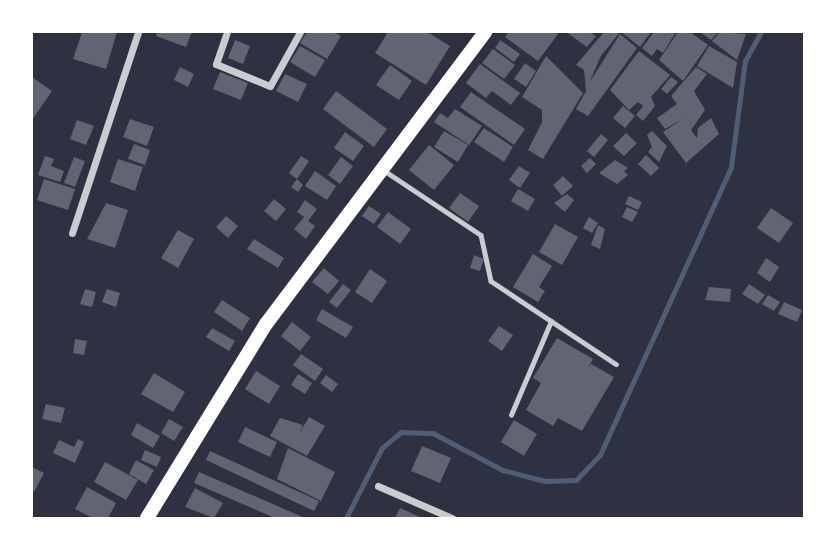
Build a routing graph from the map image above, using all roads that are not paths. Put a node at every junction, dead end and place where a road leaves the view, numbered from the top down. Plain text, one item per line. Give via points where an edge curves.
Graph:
1 (138, 32) edge
2 (227, 32) edge
3 (300, 32) edge
4 (485, 32) edge
5 (383, 169) junction
6 (72, 233) dead end
7 (551, 321) junction
8 (616, 364) dead end
9 (511, 415) dead end
10 (378, 486) dead end
11 (147, 519) edge
12 (452, 519) edge

1 - 6 street
2 - 3 street via 216,64 270,86
4 - 5 main road
5 - 7 lane via 481,235 491,281
5 - 11 main road via 266,324
7 - 8 lane
7 - 9 lane
10 - 12 street

